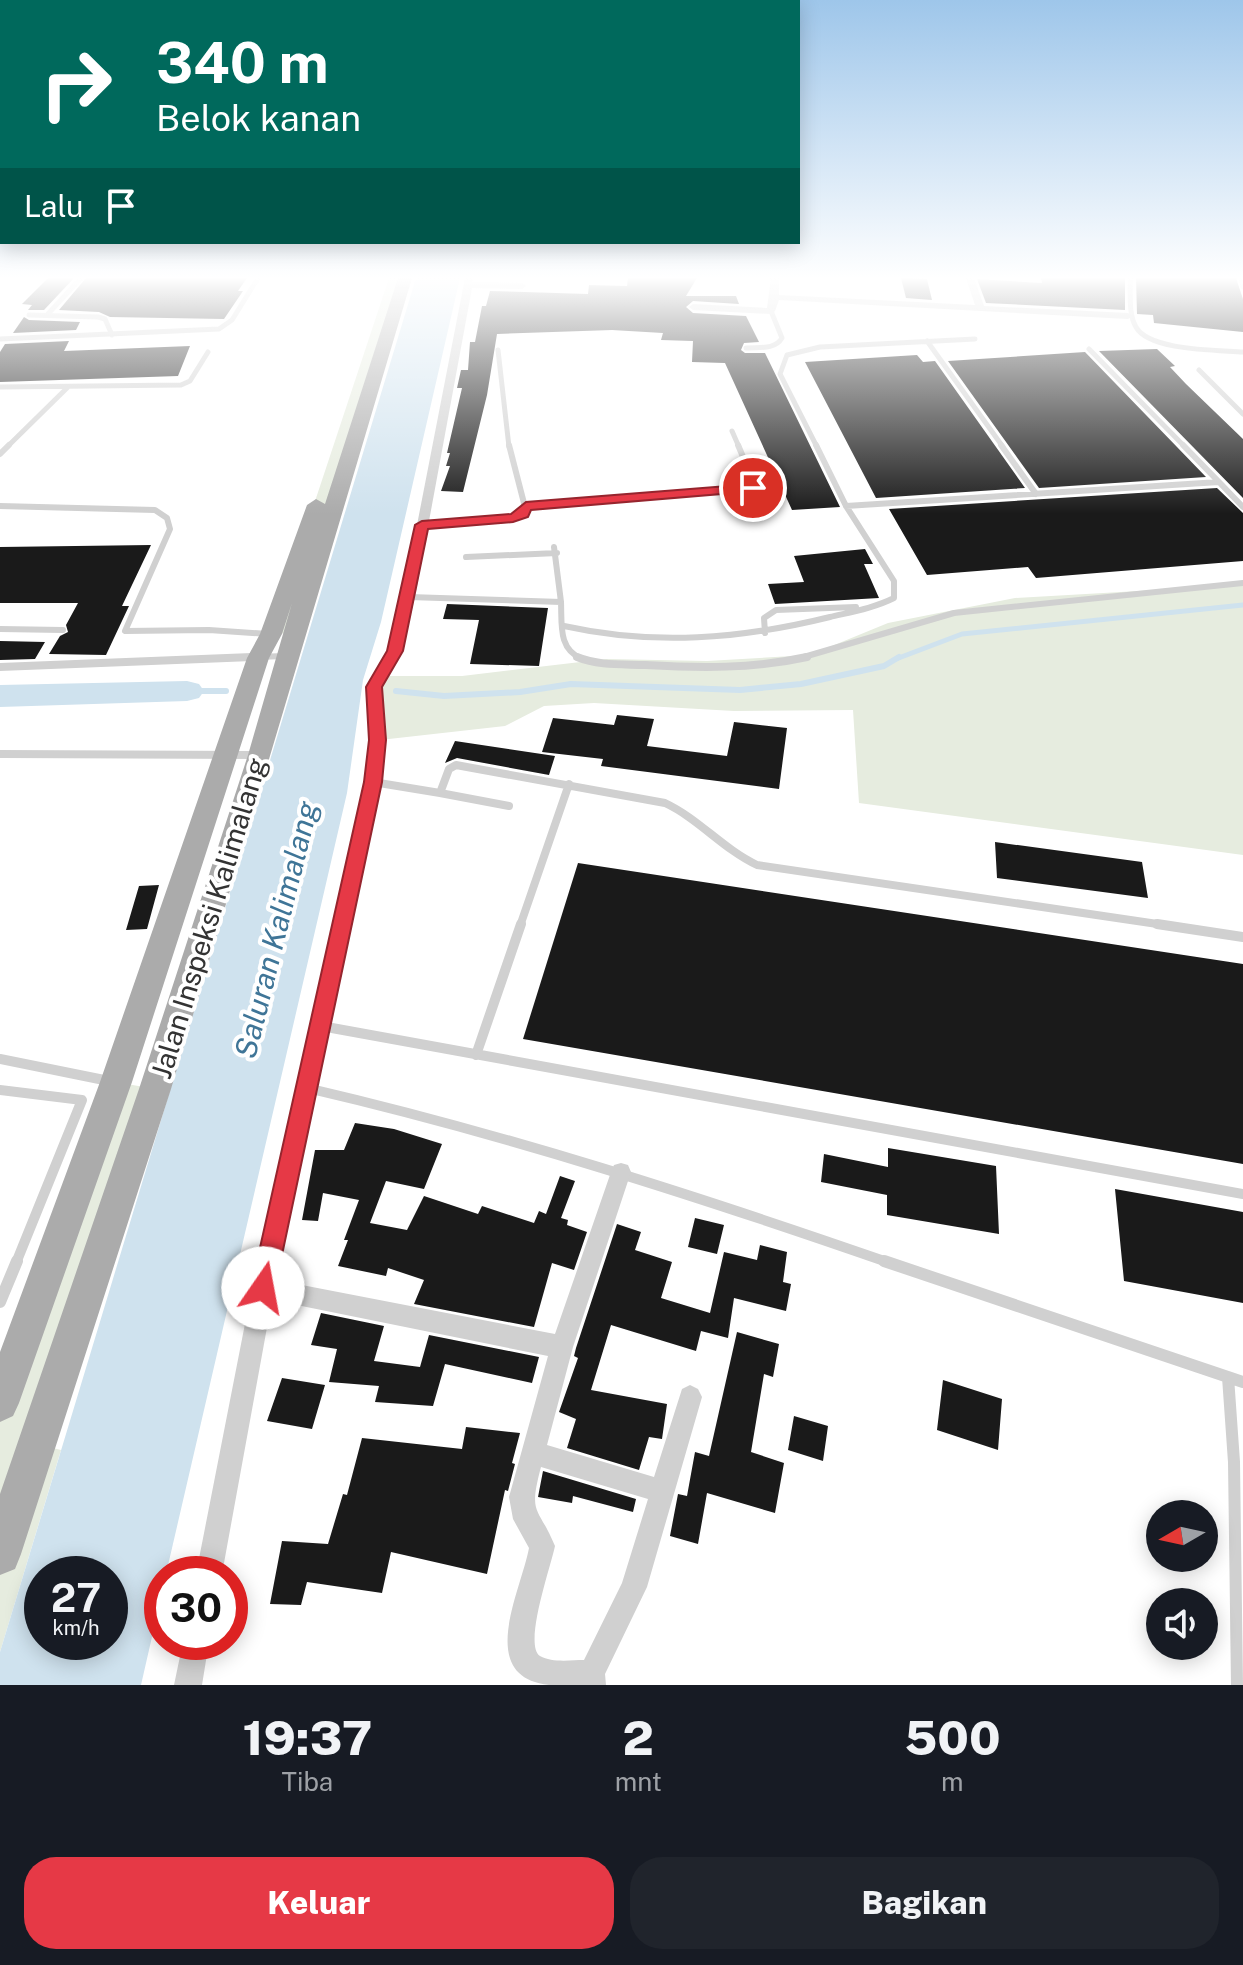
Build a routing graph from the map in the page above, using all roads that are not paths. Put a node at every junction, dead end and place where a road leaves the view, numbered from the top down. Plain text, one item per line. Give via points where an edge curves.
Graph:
1 (205, 357) edge
2 (372, 357) edge
3 (454, 357) edge
4 (499, 357) edge
5 (782, 357) edge
6 (938, 357) edge
7 (1096, 357) edge
8 (1199, 370) dead end
9 (0, 387) edge
10 (67, 388) junction
11 (1243, 414) edge
12 (732, 431) dead end
13 (0, 444) edge
14 (11, 444) junction
15 (0, 454) edge
16 (1219, 482) junction
17 (331, 489) junction
18 (1036, 494) junction
19 (0, 506) edge
20 (526, 506) junction
21 (846, 506) junction
22 (1243, 507) edge
23 (422, 525) junction
24 (466, 557) dead end
25 (1243, 583) edge
26 (409, 597) junction
27 (561, 602) junction
28 (868, 608) junction
29 (564, 626) junction
30 (0, 629) edge
31 (63, 630) dead end
32 (293, 633) junction
33 (765, 633) junction
34 (271, 634) junction
35 (284, 662) junction
36 (0, 667) edge
37 (256, 667) junction
38 (254, 713) junction
39 (0, 754) edge
40 (228, 754) junction
41 (260, 755) junction
42 (373, 782) junction
43 (569, 784) junction
44 (440, 793) junction
45 (509, 806) dead end
46 (1243, 937) edge
47 (321, 1026) junction
48 (476, 1055) junction
49 (0, 1059) edge
50 (116, 1082) junction
51 (307, 1088) junction
52 (0, 1090) edge
53 (621, 1172) junction
54 (1243, 1194) edge
55 (263, 1288) junction
56 (0, 1302) edge
57 (562, 1347) junction
58 (1228, 1377) junction
59 (1243, 1382) edge
60 (690, 1397) dead end
61 (0, 1403) edge
62 (535, 1453) junction
63 (1238, 1464) edge
64 (661, 1491) junction
65 (0, 1554) edge
66 (212, 1556) edge
67 (193, 1660) edge
68 (592, 1679) edge
69 (188, 1685) edge
70 (1237, 1685) edge

1 - 10 lane via 186,384
2 - 17 main road, Jalan Inspeksi Kalimalang
3 - 23 street
4 - 20 lane via 505,432
5 - 21 lane via 780,374
6 - 18 lane
7 - 16 lane
8 - 11 lane
9 - 10 lane
10 - 14 lane
12 - 20 lane via 753,488
13 - 14 lane
14 - 15 lane
16 - 18 lane
16 - 22 lane
17 - 32 main road, Jalan Inspeksi Kalimalang
17 - 34 main road, Jalan Inspeksi Kalimalang
18 - 21 lane
19 - 34 lane via 155,510 167,518 170,529 121,630
20 - 23 lane via 513,518
21 - 28 lane via 894,581 894,598
23 - 26 street
24 - 27 lane via 556,550
25 - 29 lane via 955,613 905,623 824,653 759,665 592,662 567,651
26 - 27 lane
26 - 42 street via 395,651 374,687
27 - 29 lane
28 - 33 lane
28 - 33 lane via 776,610 764,618
29 - 33 lane via 648,640
30 - 31 lane
32 - 34 lane
32 - 35 main road, Jalan Inspeksi Kalimalang
34 - 37 main road, Jalan Inspeksi Kalimalang
35 - 37 lane
35 - 38 main road, Jalan Inspeksi Kalimalang
36 - 37 lane
37 - 38 main road, Jalan Inspeksi Kalimalang
38 - 40 main road, Jalan Inspeksi Kalimalang
38 - 41 main road, Jalan Inspeksi Kalimalang
39 - 40 lane
40 - 41 lane
40 - 50 main road, Jalan Inspeksi Kalimalang
41 - 65 main road, Jalan Inspeksi Kalimalang
42 - 44 lane
42 - 47 street
43 - 44 lane via 456,765 449,769
43 - 46 lane via 665,803 757,865
43 - 48 lane
44 - 45 lane
47 - 48 lane
47 - 51 street
48 - 54 lane
49 - 50 lane
50 - 61 main road, Jalan Inspeksi Kalimalang
51 - 53 lane via 456,1122
51 - 55 street
52 - 56 lane via 82,1100
53 - 57 street
53 - 58 lane
55 - 57 street
55 - 66 street
57 - 62 street
58 - 59 lane
58 - 63 lane
60 - 64 street
62 - 64 street
62 - 68 street via 521,1497 525,1519 542,1546 541,1558 518,1645 523,1661 534,1671
63 - 70 lane
64 - 68 street via 634,1587
67 - 69 street

